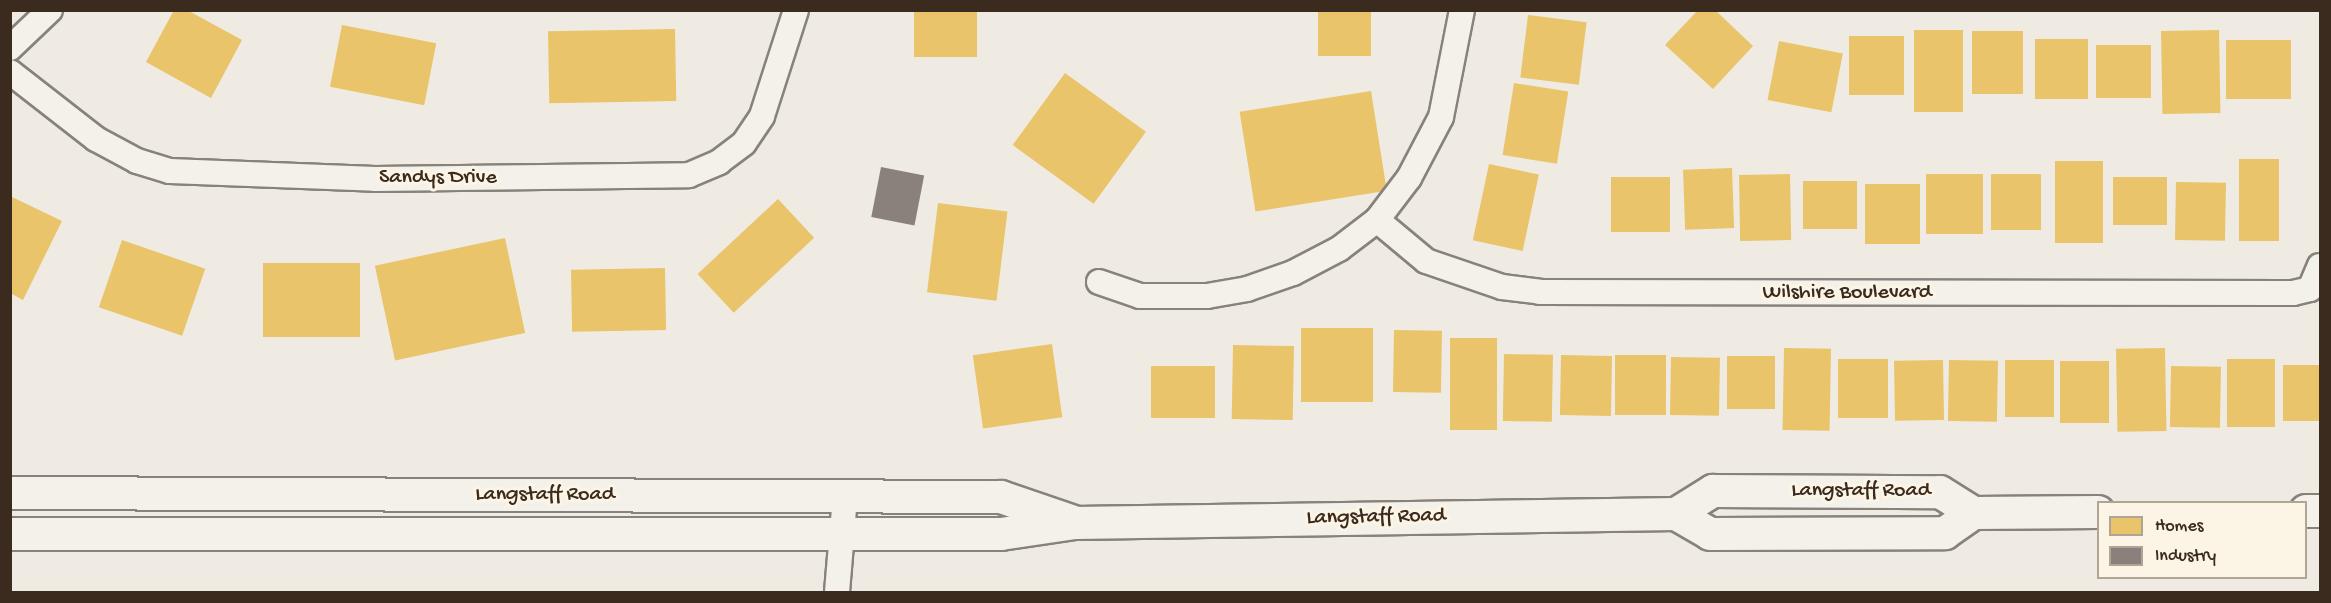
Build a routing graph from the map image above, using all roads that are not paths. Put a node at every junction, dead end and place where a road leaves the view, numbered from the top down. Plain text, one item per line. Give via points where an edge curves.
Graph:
1 (50, 10) edge
2 (796, 10) edge
3 (1462, 10) edge
4 (10, 48) edge
5 (10, 72) edge
6 (1377, 220) junction
7 (2320, 266) edge
8 (1099, 282) dead end
9 (10, 493) edge
10 (845, 496) junction
11 (2097, 512) edge
12 (1974, 513) junction
13 (1676, 514) junction
14 (1075, 523) junction
15 (10, 534) edge
16 (842, 534) junction
17 (837, 592) edge

1 - 4 street
2 - 5 street, Sandys Drive via 762,116 744,143 719,162 689,175 375,179 170,171 137,161 96,139
3 - 6 street via 1441,117 1409,178
6 - 7 street, Wilshire Boulevard via 1426,261 1502,287 1539,292 2293,293 2310,289
6 - 8 street via 1340,249 1293,273 1248,289 1207,296 1140,296
9 - 10 main road, Langstaff Road
10 - 14 main road, Langstaff Road via 1001,497
10 - 16 street
11 - 12 main road
12 - 13 main road, Langstaff Road via 1945,533 1721,534 1698,529
12 - 13 main road, Langstaff Road via 1940,492 1713,491
13 - 14 main road, Langstaff Road
14 - 16 main road, Langstaff Road via 1001,534
15 - 16 main road, Langstaff Road
16 - 17 street

